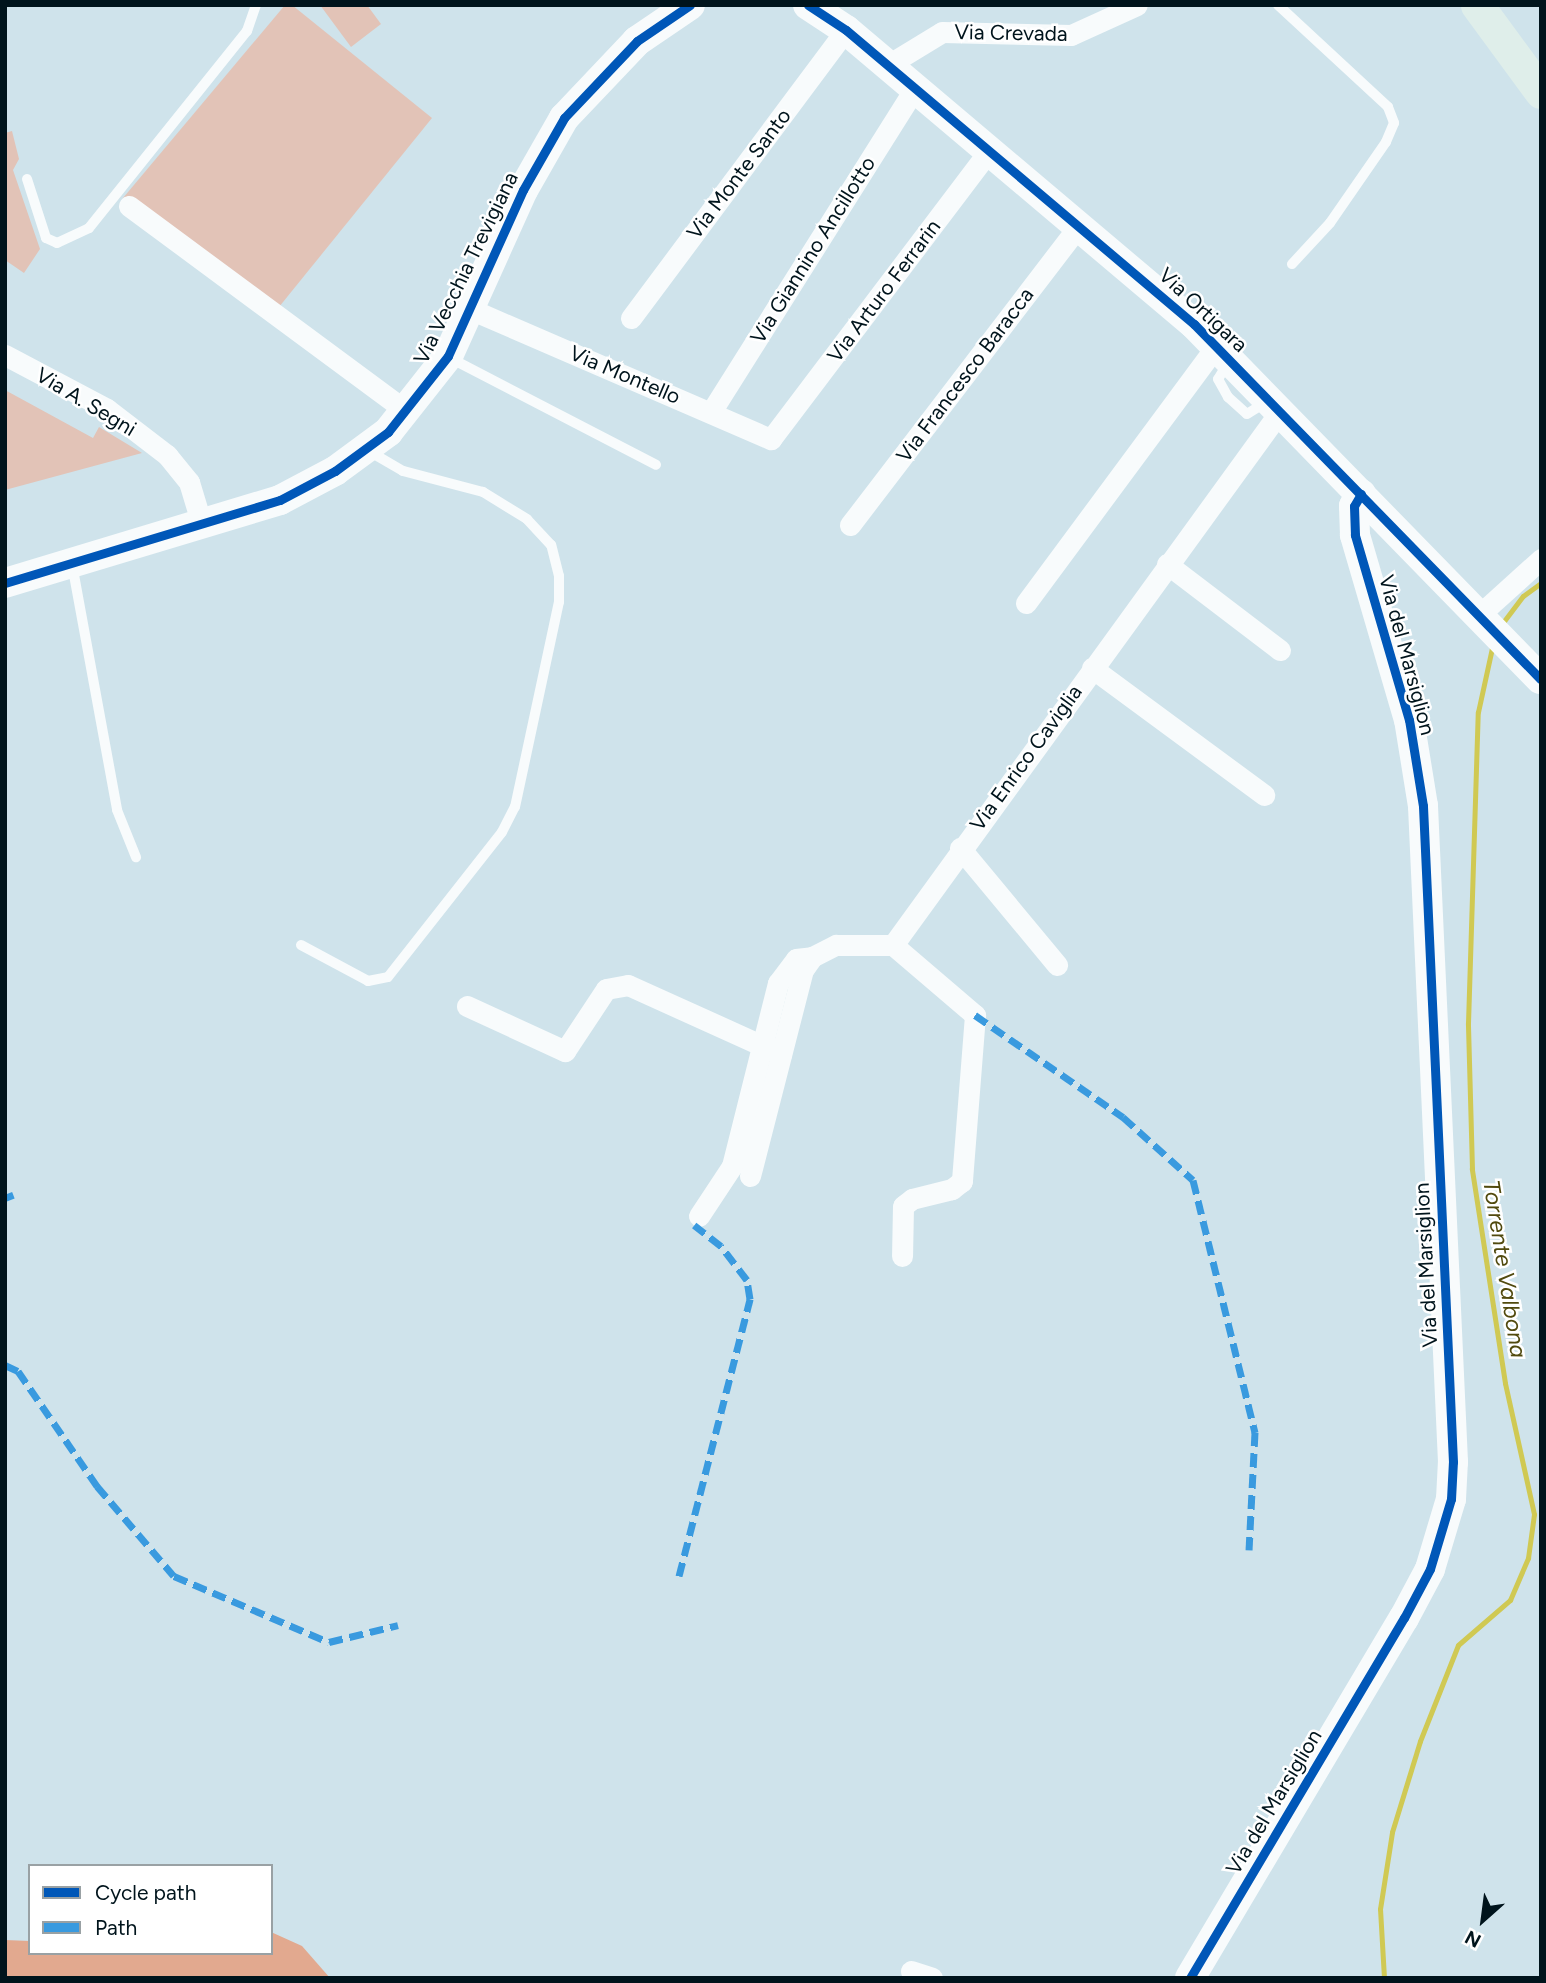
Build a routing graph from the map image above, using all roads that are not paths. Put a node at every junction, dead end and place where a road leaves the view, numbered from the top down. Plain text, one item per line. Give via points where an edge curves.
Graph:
1 (256, 5) edge
2 (690, 5) edge
3 (808, 5) edge
4 (1137, 5) edge
5 (1278, 5) edge
6 (1477, 5) edge
7 (846, 30) junction
8 (888, 65) junction
9 (915, 88) junction
10 (1541, 92) edge
11 (989, 151) junction
12 (27, 178) dead end
13 (129, 206) dead end
14 (1079, 225) junction
15 (1292, 264) dead end
16 (471, 309) junction
17 (631, 318) dead end
18 (1224, 352) junction
19 (5, 355) edge
20 (448, 356) junction
21 (1276, 405) junction
22 (407, 412) junction
23 (711, 412) junction
24 (778, 432) joint
25 (367, 450) junction
26 (656, 465) dead end
27 (1361, 494) junction
28 (202, 525) junction
29 (850, 525) dead end
30 (1541, 559) edge
31 (72, 564) junction
32 (1167, 564) junction
33 (5, 583) edge
34 (1026, 603) dead end
35 (1483, 620) junction
36 (1280, 650) dead end
37 (1526, 664) edge
38 (1092, 668) junction
39 (1541, 700) edge
40 (1264, 795) dead end
41 (960, 848) junction
42 (136, 857) dead end
43 (301, 945) dead end
44 (892, 945) junction
45 (1057, 965) dead end
46 (467, 1006) dead end
47 (772, 1050) junction
48 (750, 1176) dead end
49 (699, 1216) dead end
50 (902, 1256) dead end
51 (911, 1971) dead end
52 (933, 1978) edge
53 (1190, 1978) edge

1 - 12 lane via 247,30 89,228 57,243 46,238
2 - 16 street, Via Vecchia Trevigiana via 637,41 564,118 528,180
3 - 7 street, Via Ortigara
4 - 8 street, Via Crevada via 1071,35 942,32
5 - 15 lane via 1388,107 1394,123 1386,142 1330,223
6 - 10 main road
7 - 8 street, Via Ortigara
7 - 17 street, Via Monte Santo
8 - 9 street, Via Ortigara
9 - 11 street, Via Ortigara
9 - 23 street, Via Giannino Ancillotto
11 - 14 street, Via Ortigara
11 - 24 street, Via Arturo Ferrarin
13 - 22 street
14 - 18 street, Via Ortigara
14 - 29 street, Via Francesco Baracca
16 - 20 street, Via Vecchia Trevigiana
16 - 23 street, Via Montello
18 - 21 street, Via Ortigara
18 - 34 street, Via Ortigara
19 - 28 street, Via A. Segni via 107,410 177,465 188,482
20 - 22 street, Via Vecchia Trevigiana
20 - 26 lane
21 - 27 street, Via Ortigara
21 - 32 street, Via Enrico Caviglia
22 - 25 street, Via Vecchia Trevigiana
23 - 24 street, Via Montello via 771,439
25 - 28 street, Via Vecchia Trevigiana via 280,500
25 - 43 lane via 403,471 483,492 527,519 551,545 559,576 559,602 515,807 502,832 388,977 368,981
27 - 35 street, Via Ortigara
27 - 53 street, Via del Marsiglion via 1354,506 1355,535 1409,719 1423,806 1451,1499 1430,1569 1404,1618
28 - 31 street, Via Vecchia Trevigiana
30 - 35 street
31 - 33 street, Via Vecchia Trevigiana
31 - 42 lane via 117,810
32 - 36 street
32 - 38 street, Via Enrico Caviglia
35 - 37 street, Via Ortigara
37 - 39 street
38 - 40 street, Via Enrico Caviglia
38 - 41 street, Via Enrico Caviglia
41 - 44 street, Via Enrico Caviglia
41 - 45 street, Via Enrico Caviglia
44 - 47 street via 836,945 812,957
44 - 50 street via 975,1015 962,1181 903,1206
46 - 47 street via 565,1051 606,989 628,985
47 - 48 street
47 - 49 street via 732,1166
51 - 52 street

